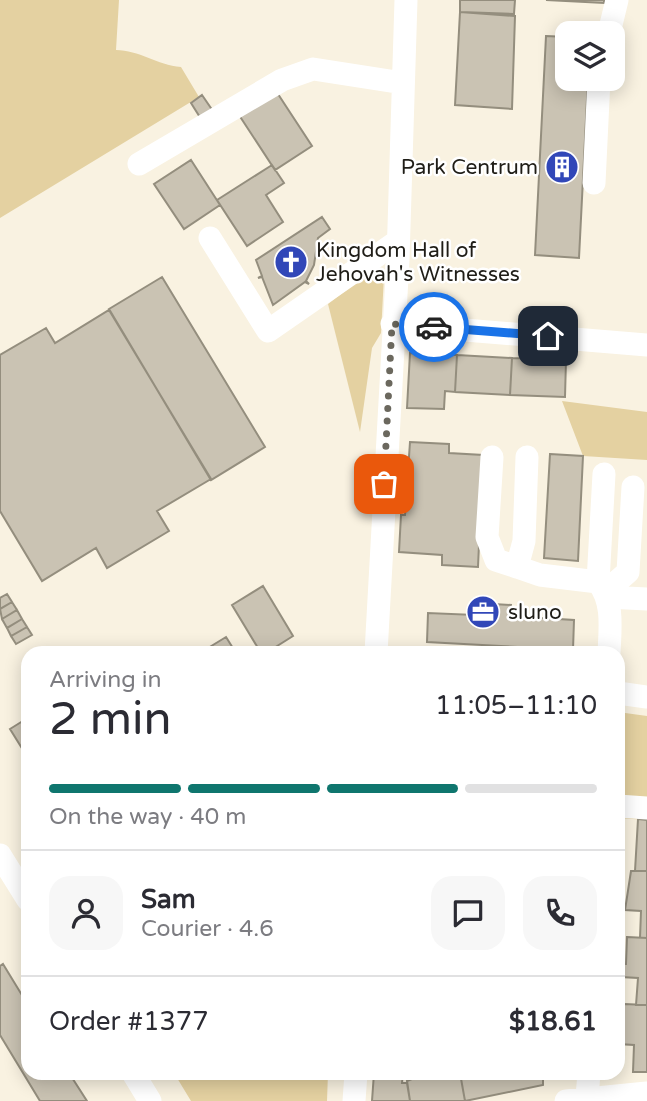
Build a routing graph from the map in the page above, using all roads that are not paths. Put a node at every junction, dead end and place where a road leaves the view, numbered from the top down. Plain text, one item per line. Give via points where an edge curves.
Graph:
1 (406, 0) edge
2 (617, 0) edge
3 (612, 21) edge
4 (403, 83) junction
5 (598, 91) edge
6 (139, 164) dead end
7 (594, 183) dead end
8 (211, 238) dead end
9 (398, 241) junction
10 (392, 324) junction
11 (647, 345) edge
12 (492, 457) dead end
13 (527, 457) dead end
14 (604, 474) dead end
15 (633, 487) dead end
16 (517, 568) junction
17 (604, 590) junction
18 (647, 599) edge
19 (376, 646) edge
20 (609, 646) edge
21 (625, 694) edge
22 (647, 697) edge
23 (625, 806) edge
24 (647, 808) edge
25 (0, 855) edge
26 (21, 889) edge
27 (137, 1080) edge
28 (356, 1080) edge
29 (586, 1080) edge
30 (647, 1093) edge
31 (576, 1099) edge
32 (150, 1101) edge
33 (355, 1101) edge

1 - 4 street
2 - 3 street
4 - 6 street via 313,69 282,80
4 - 9 street
5 - 7 street
8 - 9 street via 268,331
9 - 10 street
10 - 11 street
10 - 19 street
12 - 16 street via 487,537 496,560
13 - 16 street via 524,541
14 - 17 street
15 - 17 street via 628,572
16 - 17 street
17 - 18 street
17 - 20 street via 610,616
21 - 22 street
23 - 24 street
25 - 26 street
27 - 32 street
28 - 33 street
29 - 31 street
30 - 31 street

